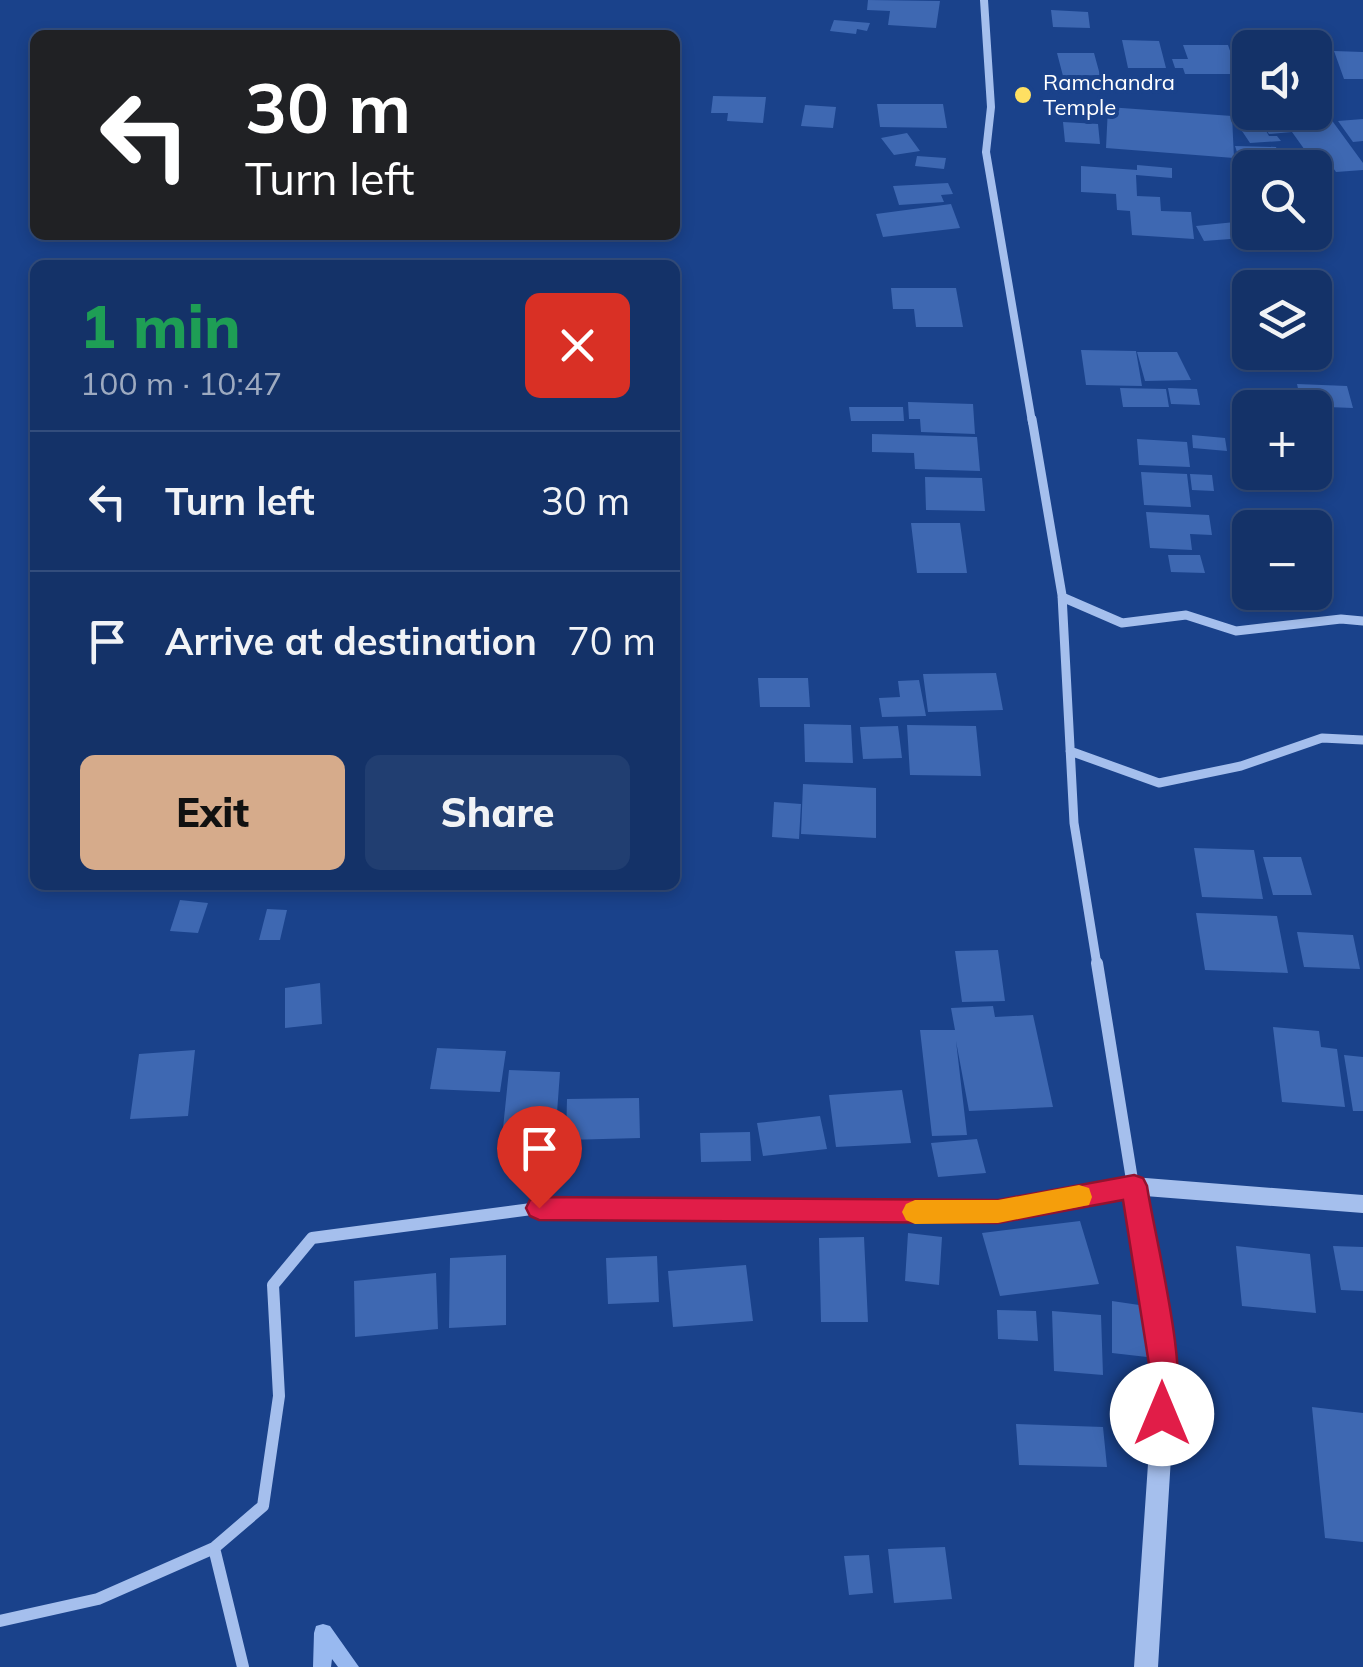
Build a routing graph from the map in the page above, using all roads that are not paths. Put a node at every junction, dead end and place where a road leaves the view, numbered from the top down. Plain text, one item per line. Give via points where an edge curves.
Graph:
1 (984, 0) edge
2 (1062, 597) junction
3 (1363, 622) edge
4 (1363, 740) edge
5 (1070, 751) junction
6 (1134, 1186) junction
7 (1363, 1204) edge
8 (214, 1548) junction
9 (0, 1621) edge
10 (243, 1667) edge
11 (1146, 1667) edge

1 - 2 street via 991,107 986,152
2 - 3 street via 1122,622 1186,616 1236,632
2 - 5 street
4 - 5 street via 1322,738 1241,766 1159,783
5 - 6 street via 1074,823
6 - 7 street
6 - 8 street via 998,1212 539,1208 312,1238 273,1285 279,1396 263,1506
6 - 11 street via 1165,1377
8 - 9 street via 98,1599
8 - 10 street

